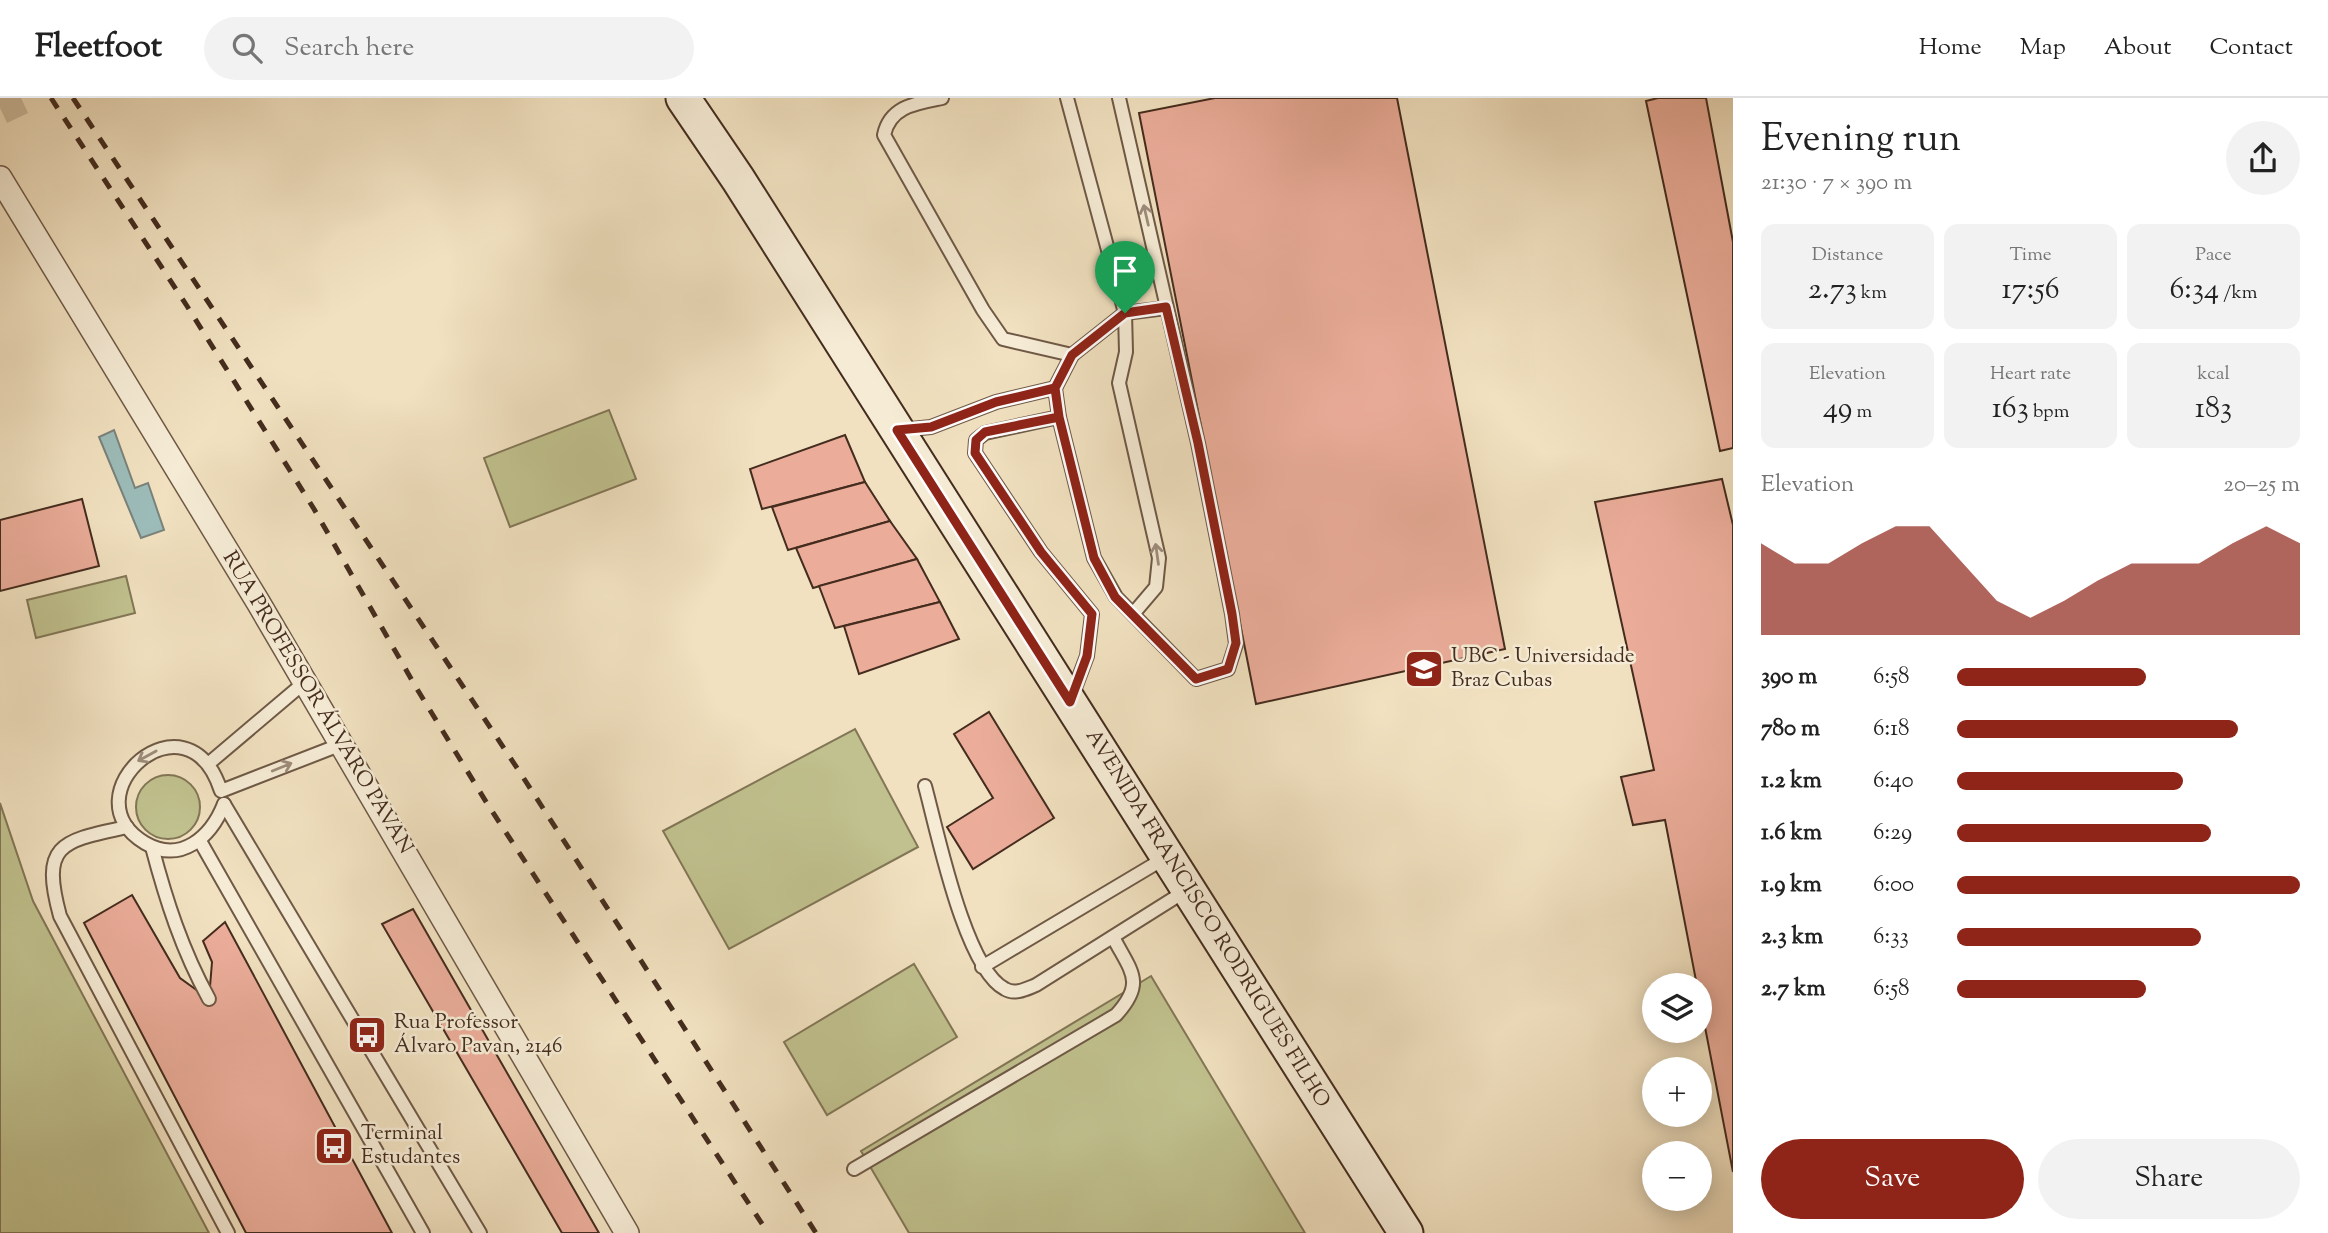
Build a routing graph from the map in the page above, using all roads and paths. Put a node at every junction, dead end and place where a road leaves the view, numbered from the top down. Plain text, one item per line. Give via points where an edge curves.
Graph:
1 (683, 98) edge
2 (708, 98) edge
3 (942, 98) edge
4 (1067, 98) edge
5 (1119, 98) edge
6 (0, 178) edge
7 (738, 179) junction
8 (1166, 307) junction
9 (1125, 313) junction
10 (1072, 355) junction
11 (1055, 388) junction
12 (1059, 417) junction
13 (897, 430) junction
14 (1133, 614) junction
15 (305, 682) junction
16 (1070, 702) junction
17 (342, 744) junction
18 (208, 764) junction
19 (925, 786) dead end
20 (223, 798) junction
21 (127, 827) junction
22 (200, 841) junction
23 (152, 847) junction
24 (1168, 856) junction
25 (1188, 889) junction
26 (1113, 937) junction
27 (982, 967) junction
28 (209, 999) dead end
29 (854, 1169) dead end
30 (228, 1233) edge
31 (423, 1233) edge
32 (480, 1233) edge
33 (627, 1233) edge
34 (1406, 1233) edge

1 - 7 main road, AVENIDA FRANCISCO RODRIGUES FILHO
2 - 7 main road, AVENIDA FRANCISCO RODRIGUES FILHO
3 - 10 lane via 907,105 894,114 884,135 889,149 1003,339
4 - 9 lane
8 -> 5 lane
6 - 15 street, RUA PROFESSOR ÁLVARO PAVAN
7 - 13 main road, AVENIDA FRANCISCO RODRIGUES FILHO
8 - 9 lane
8 - 14 lane via 1232,614 1236,643 1228,669 1196,679
9 - 10 lane
14 -> 9 lane via 1156,587 1159,558 1119,383 1126,352
10 - 11 lane
11 - 12 lane
11 - 13 lane via 996,402 931,427
12 - 14 lane via 1094,558 1115,597
12 - 16 lane via 985,432 976,440 975,453 1041,552 1092,614 1087,656
13 - 16 main road, AVENIDA FRANCISCO RODRIGUES FILHO
15 - 17 street, RUA PROFESSOR ÁLVARO PAVAN
15 - 18 lane
16 - 24 main road, AVENIDA FRANCISCO RODRIGUES FILHO
20 -> 17 lane
17 - 33 street, RUA PROFESSOR ÁLVARO PAVAN
18 - 20 lane
18 -> 21 lane via 179,748 163,748 134,764 120,794
19 - 27 lane via 966,930
20 - 22 lane via 212,830
20 - 32 lane
21 - 23 lane
21 - 30 lane via 81,837 62,848 53,861 54,895 60,916
22 - 23 lane via 185,848
22 - 31 lane
23 - 28 lane via 178,936
24 - 25 main road, AVENIDA FRANCISCO RODRIGUES FILHO
24 - 27 lane
25 - 26 lane
25 - 34 main road, AVENIDA FRANCISCO RODRIGUES FILHO
26 - 27 lane via 1019,992 1006,991
26 - 29 lane via 1134,980 1134,993 1116,1015

